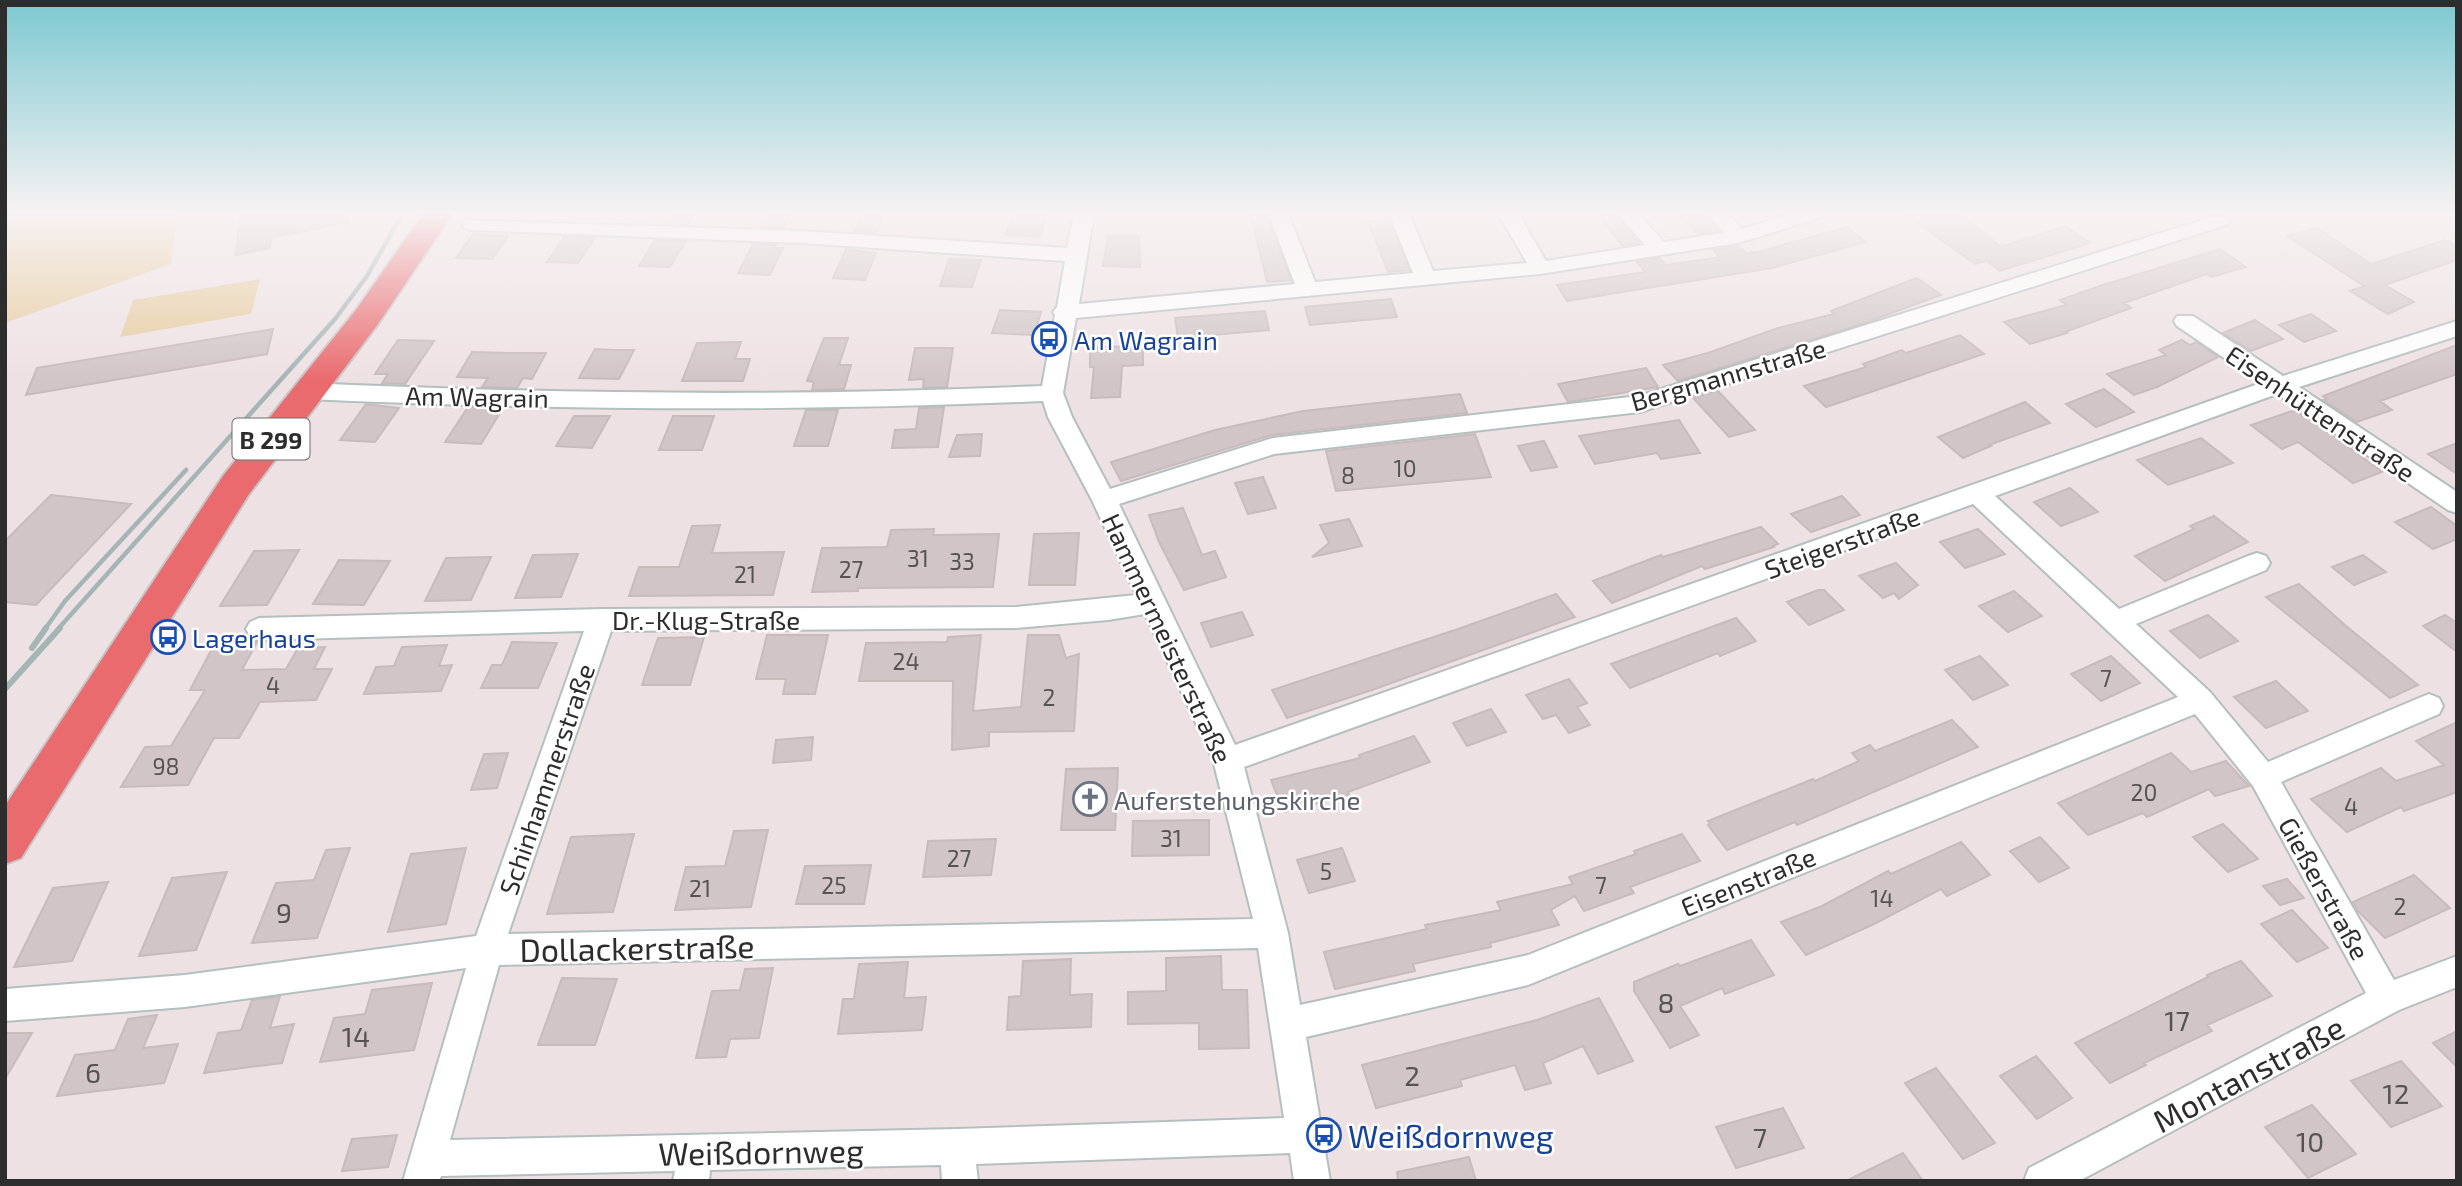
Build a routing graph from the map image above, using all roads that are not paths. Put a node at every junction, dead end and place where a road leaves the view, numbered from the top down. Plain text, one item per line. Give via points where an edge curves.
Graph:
1 (401, 268) edge
2 (1073, 268) edge
3 (1300, 268) edge
4 (1421, 268) edge
5 (1536, 268) edge
6 (2072, 268) edge
7 (1425, 278) junction
8 (1307, 289) junction
9 (1064, 312) junction
10 (2185, 321) dead end
11 (2457, 328) edge
12 (2278, 386) junction
13 (307, 391) junction
14 (1052, 393) junction
15 (1977, 493) junction
16 (1104, 500) junction
17 (2457, 503) edge
18 (2257, 563) dead end
19 (1153, 602) junction
20 (602, 620) junction
21 (2116, 621) junction
22 (259, 629) dead end
23 (2200, 700) junction
24 (2429, 706) dead end
25 (1228, 760) junction
26 (2263, 777) junction
27 (5, 844) edge
28 (1272, 933) junction
29 (487, 950) junction
30 (2457, 971) edge
31 (2387, 999) junction
32 (5, 1006) edge
33 (1284, 1025) junction
34 (1302, 1135) junction
35 (958, 1164) edge
36 (693, 1167) edge
37 (425, 1169) edge
38 (1312, 1181) edge
39 (2042, 1181) edge

1 - 13 main road, B 299
2 - 9 street
3 - 8 street
4 - 7 street
5 - 7 street
6 - 16 street, Bergmannstraße via 1640,404 1273,446
7 - 8 street
8 - 9 street
9 - 14 street
10 - 12 street, Eisenhüttenstraße
11 - 12 street, Steigerstraße
12 - 15 street, Steigerstraße
12 - 17 street, Eisenhüttenstraße
13 - 14 street, Am Wagrain via 752,402
13 - 27 main road, B 299 via 236,485
14 - 16 street, Hammermeisterstraße
15 - 21 street, Gießerstraße
15 - 25 street, Steigerstraße
16 - 19 street, Hammermeisterstraße
18 - 21 street
19 - 20 street, Dr.-Klug-Straße via 1108,611 1030,616
19 - 25 street, Hammermeisterstraße
20 - 22 street, Dr.-Klug-Straße
20 - 29 street, Schinhammerstraße
21 - 23 street, Gießerstraße
23 - 26 street, Gießerstraße
23 - 33 street, Eisenstraße via 1528,970
24 - 26 street
25 - 28 street, Hammermeisterstraße
26 - 31 street, Gießerstraße
28 - 29 street, Dollackerstraße
28 - 33 street, Hammermeisterstraße
29 - 32 street, Dollackerstraße via 185,991
29 - 37 street, Schinhammerstraße
30 - 31 street, Montanstraße
31 - 39 street, Montanstraße
33 - 34 street, Hammermeisterstraße
34 - 35 street, Weißdornweg
34 - 38 street, Hammermeisterstraße
35 - 36 street, Weißdornweg
36 - 37 street, Weißdornweg

